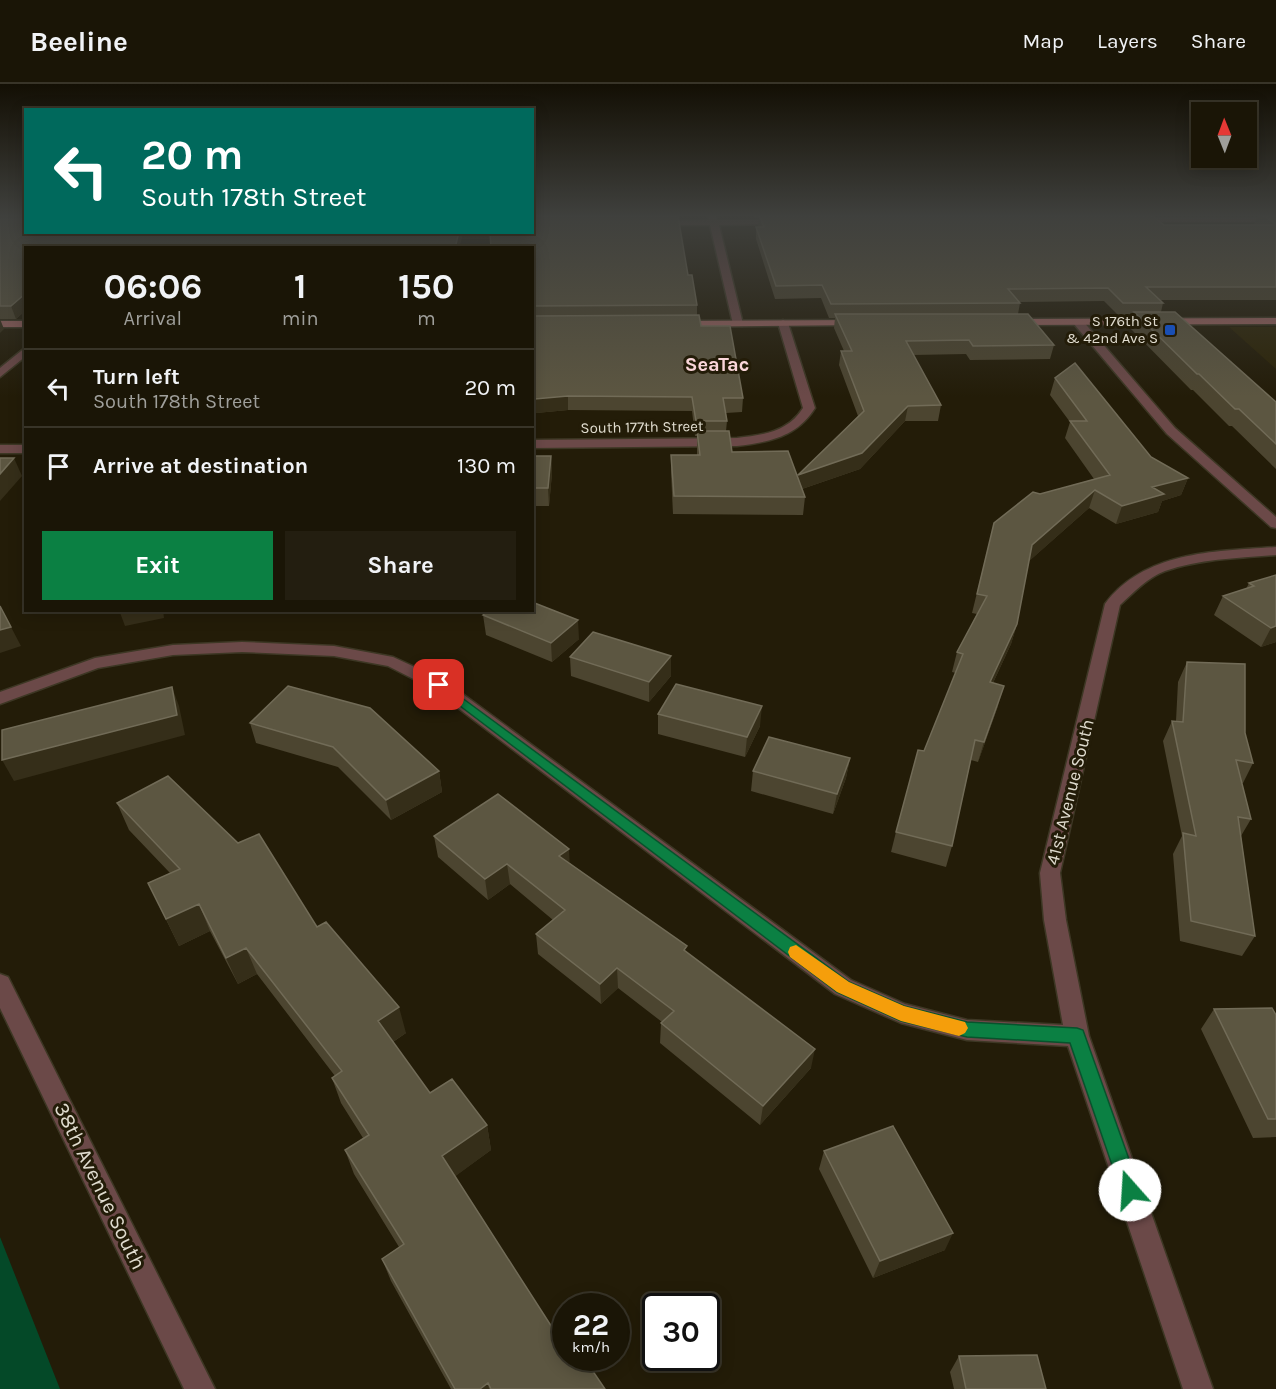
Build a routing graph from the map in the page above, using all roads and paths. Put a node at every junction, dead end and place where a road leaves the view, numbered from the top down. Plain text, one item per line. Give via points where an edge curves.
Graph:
1 (726, 275) edge
2 (1276, 321) edge
3 (1002, 322) edge
4 (1078, 322) junction
5 (783, 323) junction
6 (872, 323) edge
7 (0, 324) edge
8 (24, 324) edge
9 (658, 324) edge
10 (738, 324) junction
11 (24, 352) edge
12 (0, 374) edge
13 (534, 444) edge
14 (0, 449) edge
15 (24, 449) edge
16 (1276, 524) edge
17 (1276, 551) edge
18 (0, 698) edge
19 (0, 984) edge
20 (1077, 1036) junction
21 (200, 1389) edge
22 (1198, 1389) edge

1 - 10 street
2 - 4 street
3 - 4 street
4 - 16 street via 1171,431
5 - 6 street
5 - 10 street
5 - 13 street, South 177th Street via 808,408 803,420 787,431 737,442
7 - 8 street
9 - 10 street
11 - 12 street
14 - 15 street
17 - 20 street, 41st Avenue South via 1213,556 1158,568 1113,604 1050,873 1054,920
18 - 20 street via 94,663 173,650 242,647 334,651 393,662 439,685 843,987 901,1013 967,1030
19 - 21 street, 38th Avenue South
20 - 22 street, 41st Avenue South

